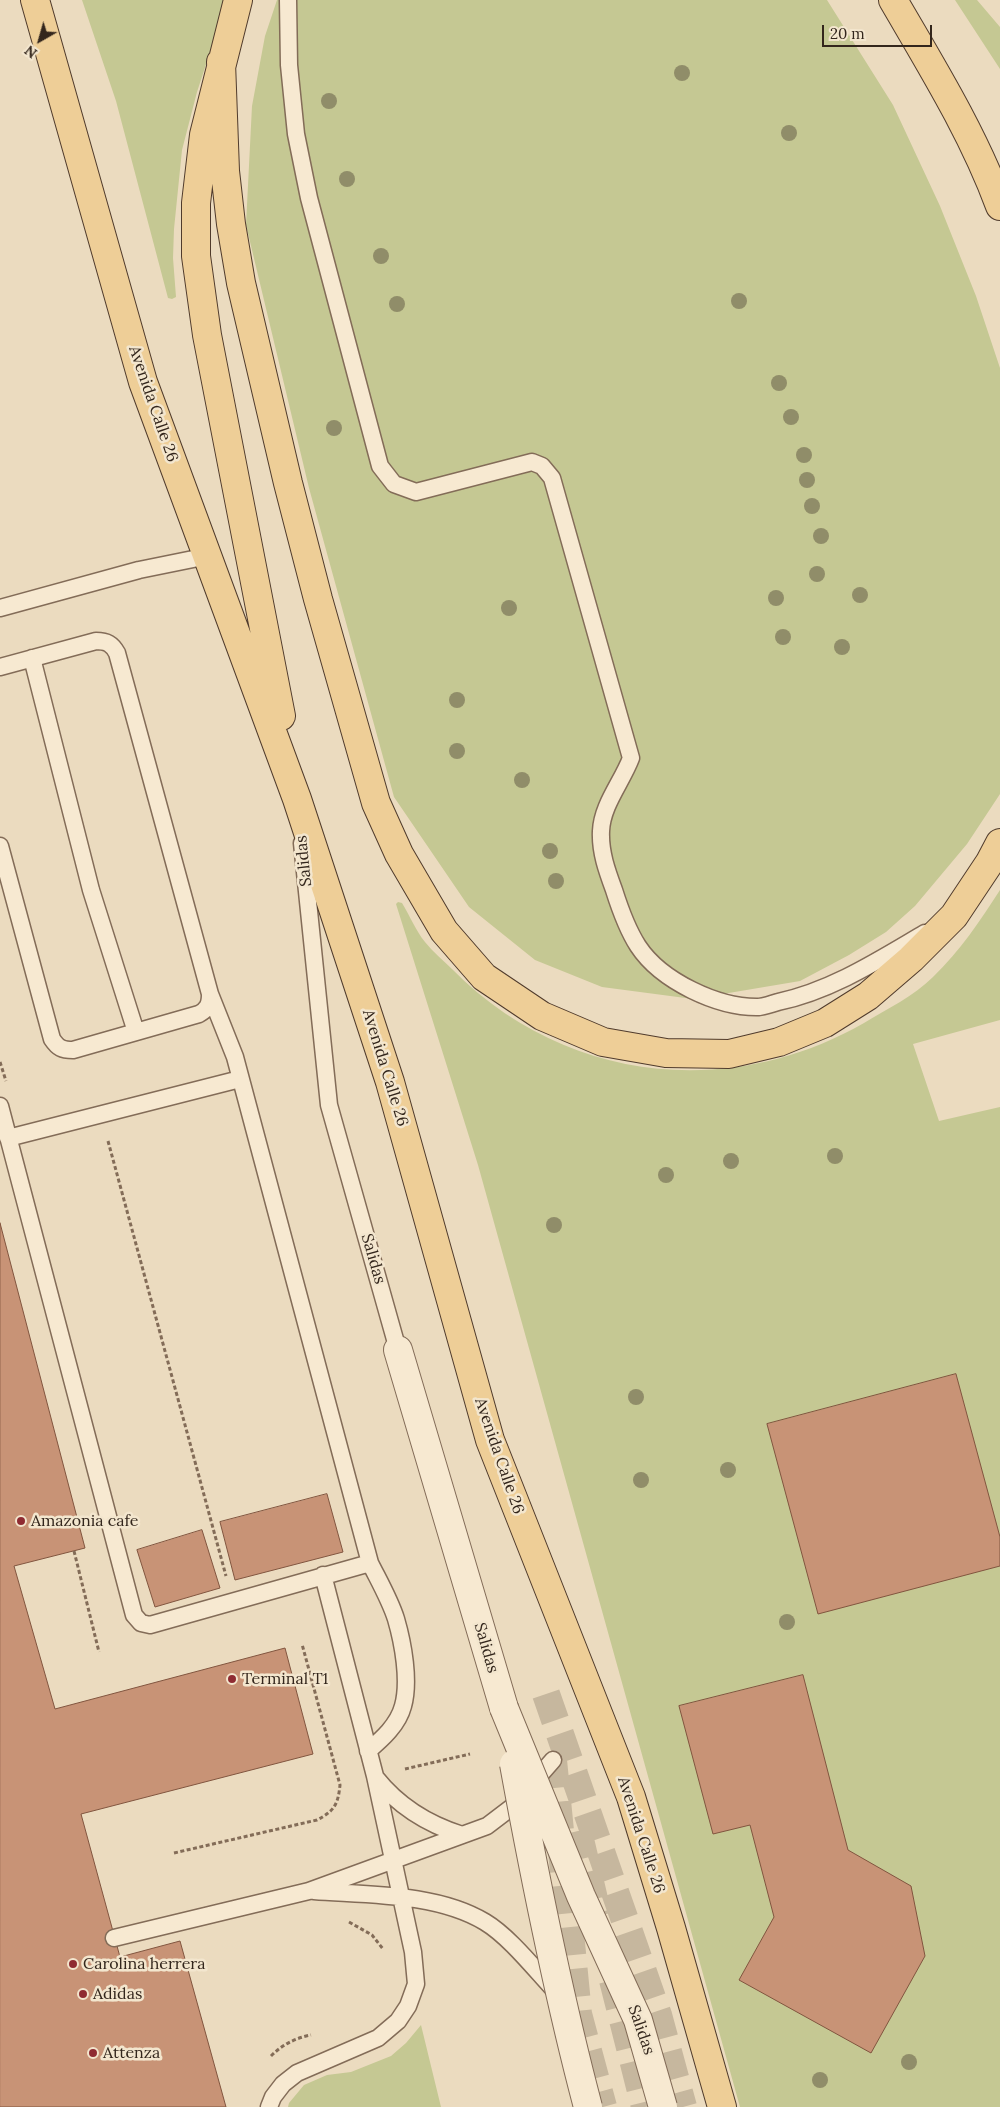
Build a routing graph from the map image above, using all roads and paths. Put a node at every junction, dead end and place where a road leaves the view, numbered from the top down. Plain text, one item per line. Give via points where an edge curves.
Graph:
1 (35, 0) edge
2 (238, 0) edge
3 (288, 0) edge
4 (897, 7) edge
5 (221, 62) junction
6 (1000, 206) edge
7 (208, 556) junction
8 (0, 608) edge
9 (32, 658) junction
10 (0, 666) edge
11 (297, 799) junction
12 (1000, 843) edge
13 (0, 846) edge
14 (954, 916) junction
15 (210, 994) junction
16 (136, 1032) junction
17 (240, 1078) junction
18 (0, 1106) edge
19 (100, 1114) junction
20 (8, 1138) junction
21 (398, 1350) joint
22 (74, 1551) dead end
23 (370, 1563) junction
24 (323, 1575) junction
25 (227, 1580) dead end
26 (302, 1644) dead end
27 (99, 1652) dead end
28 (504, 1708) junction
29 (368, 1751) junction
30 (470, 1754) dead end
31 (552, 1760) dead end
32 (397, 1771) dead end
33 (375, 1776) junction
34 (462, 1835) junction
35 (174, 1853) dead end
36 (394, 1860) junction
37 (309, 1891) junction
38 (402, 1898) junction
39 (342, 1920) dead end
40 (114, 1938) dead end
41 (386, 1957) dead end
42 (578, 2014) dead end
43 (318, 2033) dead end
44 (266, 2060) dead end
45 (269, 2107) edge
46 (588, 2107) edge
47 (663, 2107) edge
48 (722, 2107) edge

1 - 7 main road, Avenida Calle 26 via 143,382
2 - 5 main road, Avenida Calle 26
3 - 14 lane via 289,65 309,198 380,466 394,484 416,492 532,462 542,466 552,478 629,745 631,758 606,808 601,830 604,861 620,910 638,947 661,972 690,990 723,1002 760,1006 802,997 869,966
4 - 6 main road via 966,127
5 - 11 main road, Avenida Calle 26 via 198,170 196,264
5 - 14 main road via 225,171 231,224 253,340 288,483 376,804 399,854 444,931 484,976 542,1016 586,1035 603,1042 666,1052 729,1054 779,1042 826,1023 868,996
7 - 8 lane via 139,570
7 - 11 main road, Avenida Calle 26
9 - 10 lane
9 - 15 lane via 96,641 113,645
9 - 16 lane via 91,890
11 - 21 lane, Salidas via 329,1105
11 - 48 main road, Avenida Calle 26 via 390,1082 490,1440 630,1797
12 - 14 main road
13 - 16 lane via 56,1046 73,1050
15 - 16 lane via 210,1003 199,1014
15 - 17 lane
17 - 19 lane
17 - 23 lane
18 - 20 lane
19 - 20 lane
19 - 25 path
20 - 24 lane via 134,1616 141,1623 150,1625
21 - 28 street, Salidas
22 - 27 path
23 - 24 lane
23 - 29 lane via 396,1618 406,1688 403,1708 387,1736
24 - 29 lane
26 - 35 path via 340,1785 339,1798 331,1812 316,1820
28 - 46 street, Salidas, bridge via 539,1898
28 - 47 street, Salidas, bridge via 577,1888 638,2020
29 - 33 lane
30 - 32 path
31 - 34 lane via 512,1807 487,1826
33 - 34 lane via 410,1812
33 - 36 lane
34 - 36 lane
36 - 37 lane
36 - 38 lane
37 - 38 lane
37 - 40 lane
38 - 42 lane via 437,1904 486,1922
38 - 45 lane via 416,1984 408,2006 398,2021 378,2038 297,2073 282,2084
39 - 41 path via 372,1935
43 - 44 path via 300,2037 279,2048

